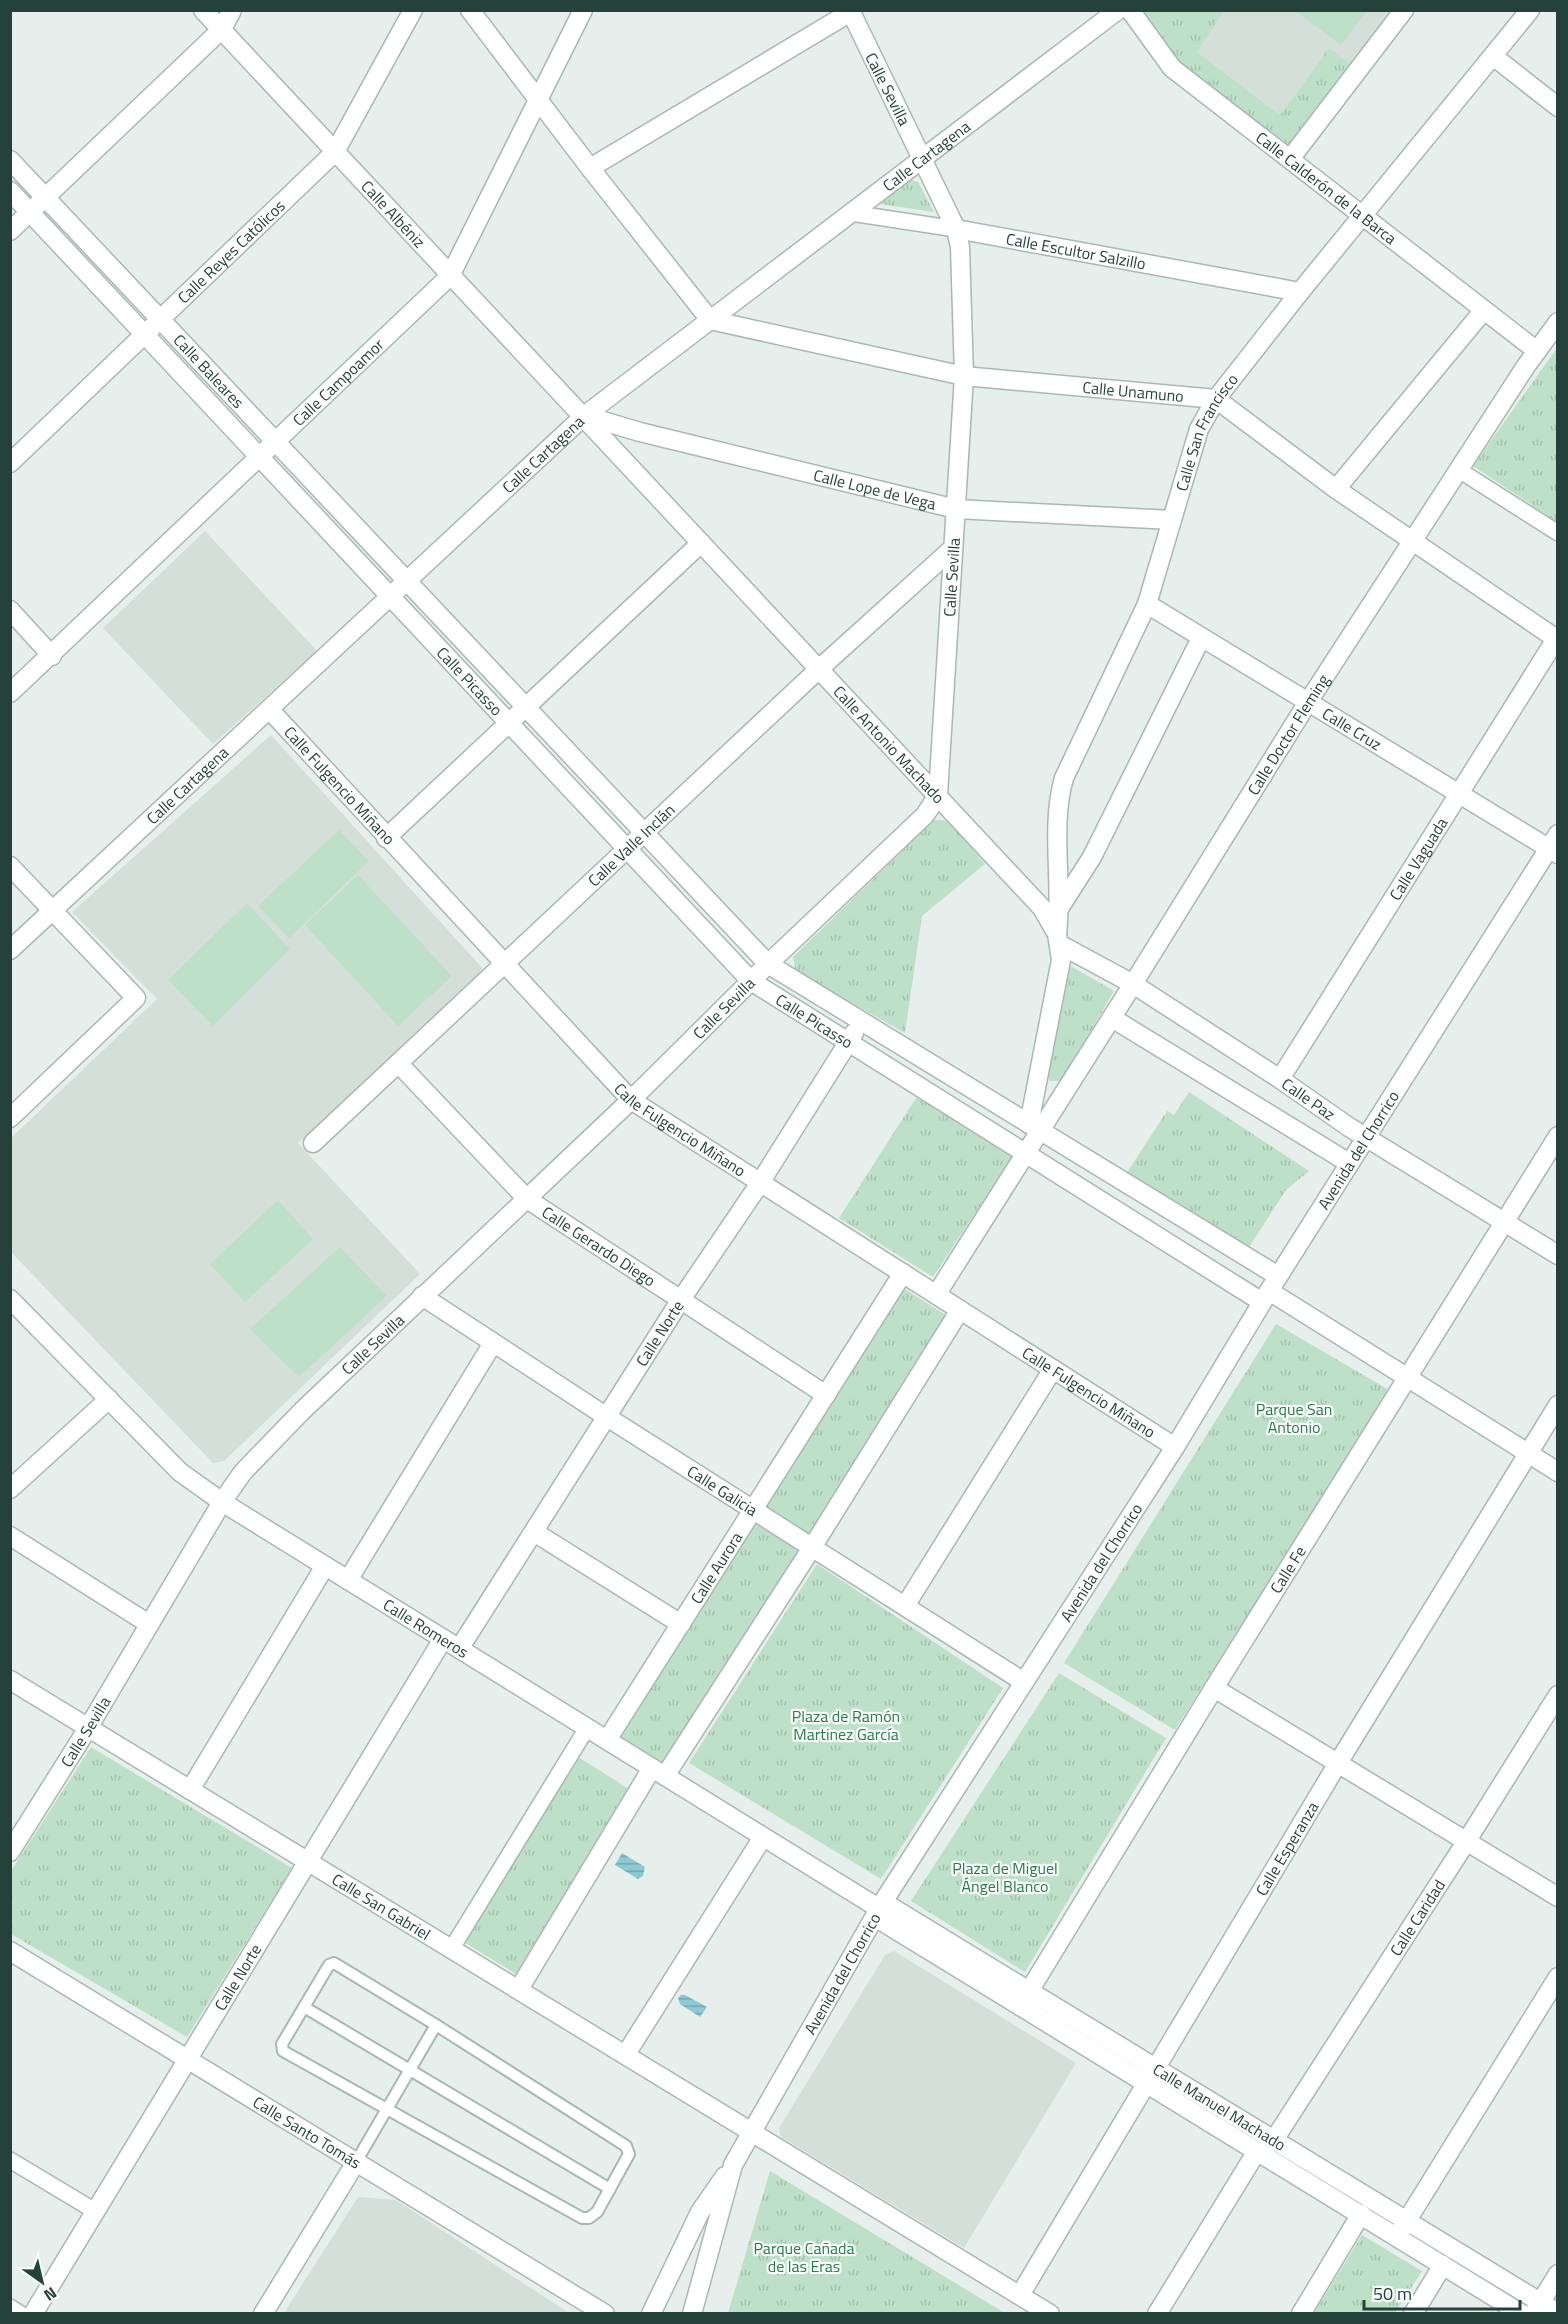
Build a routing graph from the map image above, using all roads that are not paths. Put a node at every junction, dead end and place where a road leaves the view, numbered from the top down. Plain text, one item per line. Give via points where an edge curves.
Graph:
1 (203, 10) edge
2 (232, 10) edge
3 (412, 10) edge
4 (470, 10) edge
5 (583, 10) edge
6 (1118, 10) edge
7 (1130, 10) edge
8 (1404, 10) edge
9 (1530, 10) edge
10 (850, 12) edge
11 (222, 29) junction
12 (1493, 56) junction
13 (539, 101) junction
14 (1557, 107) edge
15 (335, 152) junction
16 (923, 159) junction
17 (1290, 159) junction
18 (10, 160) edge
19 (590, 168) junction
20 (10, 191) edge
21 (46, 197) junction
22 (30, 212) junction
23 (851, 213) junction
24 (1363, 216) junction
25 (956, 229) junction
26 (10, 231) edge
27 (450, 276) junction
28 (1300, 292) junction
29 (1484, 310) junction
30 (160, 319) junction
31 (710, 320) junction
32 (1557, 322) edge
33 (145, 334) junction
34 (1537, 351) junction
35 (964, 376) junction
36 (1216, 399) junction
37 (584, 416) junction
38 (639, 432) junction
39 (276, 442) junction
40 (260, 457) junction
41 (622, 458) junction
42 (10, 463) edge
43 (1459, 470) junction
44 (1336, 489) junction
45 (956, 509) junction
46 (1172, 520) junction
47 (1557, 533) edge
48 (1412, 542) junction
49 (701, 543) junction
50 (952, 548) junction
51 (407, 581) junction
52 (390, 596) junction
53 (1146, 604) junction
54 (10, 610) edge
55 (1201, 638) junction
56 (1557, 639) edge
57 (52, 656) junction
58 (820, 668) junction
59 (10, 693) edge
60 (1308, 702) junction
61 (526, 707) junction
62 (269, 710) junction
63 (509, 723) junction
64 (1458, 794) junction
65 (938, 795) junction
66 (644, 833) junction
67 (386, 838) junction
68 (1554, 845) edge
69 (627, 849) junction
70 (10, 866) edge
71 (1060, 907) junction
72 (53, 911) junction
73 (1058, 939) junction
74 (10, 950) edge
75 (505, 964) junction
76 (768, 964) junction
77 (751, 981) junction
78 (1133, 984) junction
79 (1112, 1018) junction
80 (862, 1022) junction
81 (849, 1043) junction
82 (399, 1064) junction
83 (1280, 1079) junction
84 (631, 1100) junction
85 (10, 1118) edge
86 (1035, 1127) junction
87 (1557, 1136) edge
88 (1366, 1137) junction
89 (313, 1143) dead end
90 (1026, 1153) junction
91 (1349, 1163) junction
92 (760, 1183) junction
93 (527, 1199) junction
94 (1504, 1222) junction
95 (1557, 1255) edge
96 (903, 1273) junction
97 (1270, 1290) junction
98 (936, 1295) junction
99 (422, 1296) junction
100 (10, 1299) edge
101 (680, 1300) junction
102 (960, 1310) junction
103 (493, 1343) junction
104 (1053, 1369) junction
105 (1408, 1378) junction
106 (826, 1395) junction
107 (108, 1399) junction
108 (1557, 1405) edge
109 (607, 1417) junction
110 (1175, 1447) junction
111 (1527, 1453) junction
112 (1557, 1472) edge
113 (10, 1489) edge
114 (222, 1502) junction
115 (753, 1510) junction
116 (534, 1532) junction
117 (10, 1536) edge
118 (813, 1546) junction
119 (325, 1566) junction
120 (348, 1580) junction
121 (905, 1606) junction
122 (149, 1624) junction
123 (681, 1624) junction
124 (443, 1639) junction
125 (459, 1649) junction
126 (10, 1680) edge
127 (1024, 1682) junction
128 (1214, 1688) junction
129 (1557, 1695) edge
130 (88, 1728) junction
131 (587, 1728) junction
132 (608, 1740) junction
133 (1338, 1763) junction
134 (658, 1772) junction
135 (190, 1790) junction
136 (763, 1837) junction
137 (1466, 1842) junction
138 (10, 1852) edge
139 (308, 1861) junction
140 (1557, 1898) edge
141 (880, 1909) junction
142 (452, 1948) junction
143 (10, 1951) edge
144 (1557, 1977) edge
145 (519, 1989) junction
146 (1025, 1998) junction
147 (304, 2007) junction
148 (436, 2025) junction
149 (626, 2054) junction
150 (188, 2059) junction
151 (410, 2069) junction
152 (1150, 2075) junction
153 (386, 2110) junction
154 (753, 2131) junction
155 (1274, 2140) junction
156 (1257, 2151) junction
157 (10, 2160) edge
158 (356, 2162) junction
159 (733, 2165) junction
160 (610, 2189) junction
161 (95, 2211) junction
162 (1360, 2214) junction
163 (1401, 2228) junction
164 (1443, 2265) junction
165 (1557, 2274) edge
166 (1020, 2295) junction
167 (10, 2307) edge
168 (1537, 2308) edge
169 (21, 2313) edge
170 (33, 2313) edge
171 (263, 2313) edge
172 (605, 2313) edge
173 (651, 2313) edge
174 (692, 2313) edge
175 (1050, 2313) edge
176 (1157, 2313) edge
177 (1301, 2313) edge
178 (1413, 2313) edge
179 (1522, 2313) edge
180 (1557, 2313) edge

1 - 11 street, Calle Albéniz
2 - 11 street
3 - 15 street, Calle Reyes Católicos
4 - 13 street
5 - 13 street, Calle Campoamor
6 - 16 street, Calle Cartagena
7 - 17 street, Calle Calderón de la Barca via 1172,68
8 - 17 street
9 - 12 street, Calle San Francisco
10 - 16 street, Calle Sevilla
10 - 19 street
11 - 15 street, Calle Albéniz
11 - 21 street
12 - 14 street
12 - 24 street, Calle San Francisco
13 - 19 street
13 - 27 street, Calle Campoamor
15 - 27 street, Calle Albéniz
15 - 30 street, Calle Reyes Católicos
16 - 23 street, Calle Cartagena
16 - 25 street, Calle Sevilla
17 - 24 street, Calle Calderón de la Barca
18 - 21 street, Calle Baleares
19 - 31 street
20 - 22 street, Calle Baleares
21 - 22 street
21 - 30 street, Calle Baleares
22 - 26 street
22 - 33 street, Calle Baleares
23 - 25 street, Calle Escultor Salzillo
23 - 31 street, Calle Cartagena
24 - 28 street, Calle San Francisco
24 - 29 street, Calle Calderón de la Barca
25 - 28 street, Calle Escultor Salzillo
25 - 35 street, Calle Sevilla via 962,266
27 - 37 street, Calle Albéniz
27 - 39 street, Calle Campoamor
28 - 36 street, Calle San Francisco
29 - 34 street, Calle Calderón de la Barca
29 - 44 street
30 - 33 street, Calle Reyes Católicos
30 - 39 street, Calle Baleares
31 - 35 street, Calle Unamuno
31 - 37 street, Calle Cartagena
32 - 34 street, Calle Doctor Fleming
33 - 40 street, Calle Baleares
33 - 42 street, Calle Reyes Católicos
34 - 43 street, Calle Doctor Fleming
35 - 36 street, Calle Unamuno
35 - 45 street, Calle Sevilla
36 - 44 street
36 - 46 street, Calle San Francisco via 1199,429
37 - 38 street, Calle Lope de Vega
37 - 41 street, Calle Antonio Machado
37 - 51 street, Calle Cartagena
38 - 41 street
38 - 45 street, Calle Lope de Vega
39 - 40 street, Calle Campoamor
39 - 51 street, Calle Baleares
40 - 52 street, Calle Baleares
40 - 57 street, Calle Campoamor
41 - 49 street, Calle Antonio Machado
43 - 47 street
43 - 48 street, Calle Doctor Fleming
44 - 48 street
45 - 46 street, Calle Lope de Vega
45 - 50 street, Calle Sevilla
46 - 53 street, Calle San Francisco
48 - 56 street
48 - 60 street, Calle Doctor Fleming
49 - 58 street, Calle Antonio Machado
49 - 61 street
50 - 58 street, Calle Valle Inclán
50 - 65 street, Calle Sevilla
51 - 52 street, Calle Cartagena
51 - 61 street, Calle Picasso
52 - 62 street, Calle Cartagena
52 - 63 street, Calle Picasso
53 - 55 street, Calle Cruz
53 - 71 street, Calle San Francisco via 1064,778 1058,800
54 - 57 street
55 - 60 street, Calle Cruz
55 - 71 street via 1092,857
56 - 64 street, Calle Vaguada
57 - 59 street, Calle Campoamor
58 - 65 street, Calle Antonio Machado
58 - 66 street, Calle Valle Inclán
60 - 64 street, Calle Cruz
60 - 78 street, Calle Doctor Fleming
61 - 63 street
61 - 66 street, Calle Picasso
62 - 67 street, Calle Fulgencio Miñano
62 - 72 street, Calle Cartagena
63 - 67 street
63 - 69 street, Calle Picasso
64 - 68 street, Calle Cruz
64 - 83 street, Calle Vaguada
65 - 73 street, Calle Antonio Machado via 1042,908
65 - 76 street, Calle Sevilla via 925,815
66 - 69 street, Calle Valle Inclán
66 - 76 street, Calle Picasso
67 - 75 street, Calle Fulgencio Miñano
68 - 88 street, Avenida del Chorrico
69 - 75 street, Calle Valle Inclán
69 - 77 street, Calle Picasso
70 - 72 street
71 - 73 street, Calle San Francisco
72 - 74 street, Calle Cartagena
72 - 85 street via 136,998
73 - 78 street, Calle Paz
73 - 86 street via 1061,960
75 - 82 street, Calle Valle Inclán
75 - 84 street, Calle Fulgencio Miñano
76 - 77 street, Calle Sevilla
76 - 80 street, Calle Picasso
77 - 81 street, Calle Picasso
77 - 84 street, Calle Sevilla
78 - 79 street, Calle Doctor Fleming
78 - 83 street, Calle Paz
79 - 86 street, Calle Doctor Fleming
79 - 91 street, Calle Paz
80 - 81 street, Calle Norte
80 - 86 street, Calle Picasso
81 - 90 street, Calle Picasso
81 - 92 street, Calle Norte
82 - 89 street, Calle Valle Inclán
82 - 93 street, Calle Gerardo Diego
83 - 88 street, Calle Paz
84 - 92 street, Calle Fulgencio Miñano
84 - 93 street, Calle Sevilla
86 - 90 street, Calle Doctor Fleming
86 - 97 street, Calle Picasso
87 - 94 street, Calle Fe
88 - 91 street, Avenida del Chorrico
88 - 94 street, Calle Paz
90 - 97 street, Calle Picasso
90 - 98 street
91 - 97 street, Avenida del Chorrico
92 - 96 street, Calle Fulgencio Miñano
92 - 101 street, Calle Norte
93 - 99 street, Calle Sevilla
93 - 101 street, Calle Gerardo Diego
94 - 95 street, Calle Paz
94 - 105 street, Calle Fe
96 - 98 street, Calle Fulgencio Miñano
96 - 106 street, Calle Aurora
97 - 105 street
97 - 110 street, Avenida del Chorrico
98 - 102 street, Calle Fulgencio Miñano
99 - 103 street, Calle Galicia
99 - 114 street, Calle Sevilla via 302,1410 243,1472
100 - 107 street, Calle Romeros
101 - 106 street, Calle Gerardo Diego
101 - 109 street, Calle Norte
102 - 104 street, Calle Fulgencio Miñano
102 - 118 street
103 - 109 street, Calle Galicia
103 - 120 street
104 - 110 street, Calle Fulgencio Miñano
104 - 121 street
105 - 111 street
105 - 128 street, Calle Fe
106 - 115 street, Calle Aurora
107 - 113 street
107 - 114 street, Calle Romeros via 180,1472
108 - 111 street, Calle Esperanza
109 - 115 street, Calle Galicia
109 - 116 street, Calle Norte
110 - 127 street, Avenida del Chorrico
111 - 112 street
111 - 133 street, Calle Esperanza
114 - 119 street, Calle Romeros
114 - 122 street, Calle Sevilla
115 - 118 street, Calle Galicia
115 - 123 street, Calle Aurora
116 - 123 street
116 - 125 street, Calle Norte
117 - 122 street
118 - 121 street, Calle Galicia
118 - 134 street
119 - 120 street, Calle Romeros
119 - 135 street
120 - 124 street, Calle Romeros
121 - 127 street, Calle Galicia
122 - 130 street, Calle Sevilla
123 - 132 street, Calle Aurora
124 - 125 street, Calle Romeros
124 - 139 street, Calle Norte
125 - 131 street, Calle Romeros
126 - 130 street, Calle San Gabriel
127 - 141 street, Avenida del Chorrico
128 - 133 street
128 - 146 street, Calle Fe
129 - 137 street, Calle Caridad
130 - 135 street, Calle San Gabriel
130 - 138 street, Calle Sevilla
131 - 132 street, Calle Romeros
131 - 142 street
132 - 134 street, Calle Romeros
133 - 137 street
133 - 152 street, Calle Esperanza
134 - 136 street, Calle Romeros
134 - 145 street
135 - 139 street, Calle San Gabriel
136 - 141 street, Calle Romeros
136 - 149 street
137 - 140 street
137 - 155 street, Calle Caridad
139 - 142 street, Calle San Gabriel
139 - 150 street, Calle Norte
141 - 146 street, Calle Manuel Machado
141 - 154 street, Avenida del Chorrico
142 - 145 street, Calle San Gabriel
143 - 150 street, Calle Santo Tomás
144 - 163 street
145 - 149 street, Calle San Gabriel
146 - 152 street, Calle Manuel Machado
147 - 148 lane via 329,1965 334,1963
147 - 151 lane
147 - 153 lane via 282,2044 283,2051
148 - 151 lane
148 - 160 lane via 626,2146 629,2154
149 - 154 street, Calle San Gabriel
150 - 158 street, Calle Santo Tomás
150 - 161 street, Calle Norte
151 - 153 lane
151 - 160 lane
152 - 155 street, Calle Manuel Machado
152 - 156 street, Calle Manuel Machado
152 - 166 street, Calle Esperanza
153 - 158 lane
153 - 160 lane via 582,2218 597,2212
154 - 159 street, Avenida del Chorrico
154 - 166 street, Calle San Gabriel
155 - 156 street
155 - 163 street, Calle Manuel Machado
156 - 162 street, Calle Manuel Machado
156 - 176 street
157 - 161 street
158 - 171 street
158 - 172 street, Calle Santo Tomás
159 - 173 street via 700,2212
159 - 174 street, Avenida del Chorrico
161 - 170 street, Calle Norte
162 - 163 street, Calle Manuel Machado
162 - 177 street
163 - 164 street, Calle Manuel Machado
163 - 168 street, Calle Manuel Machado
164 - 178 street
164 - 179 street, Calle Manuel Machado
165 - 168 street
166 - 175 street, Calle San Gabriel
167 - 169 street
168 - 180 street, Calle Manuel Machado

